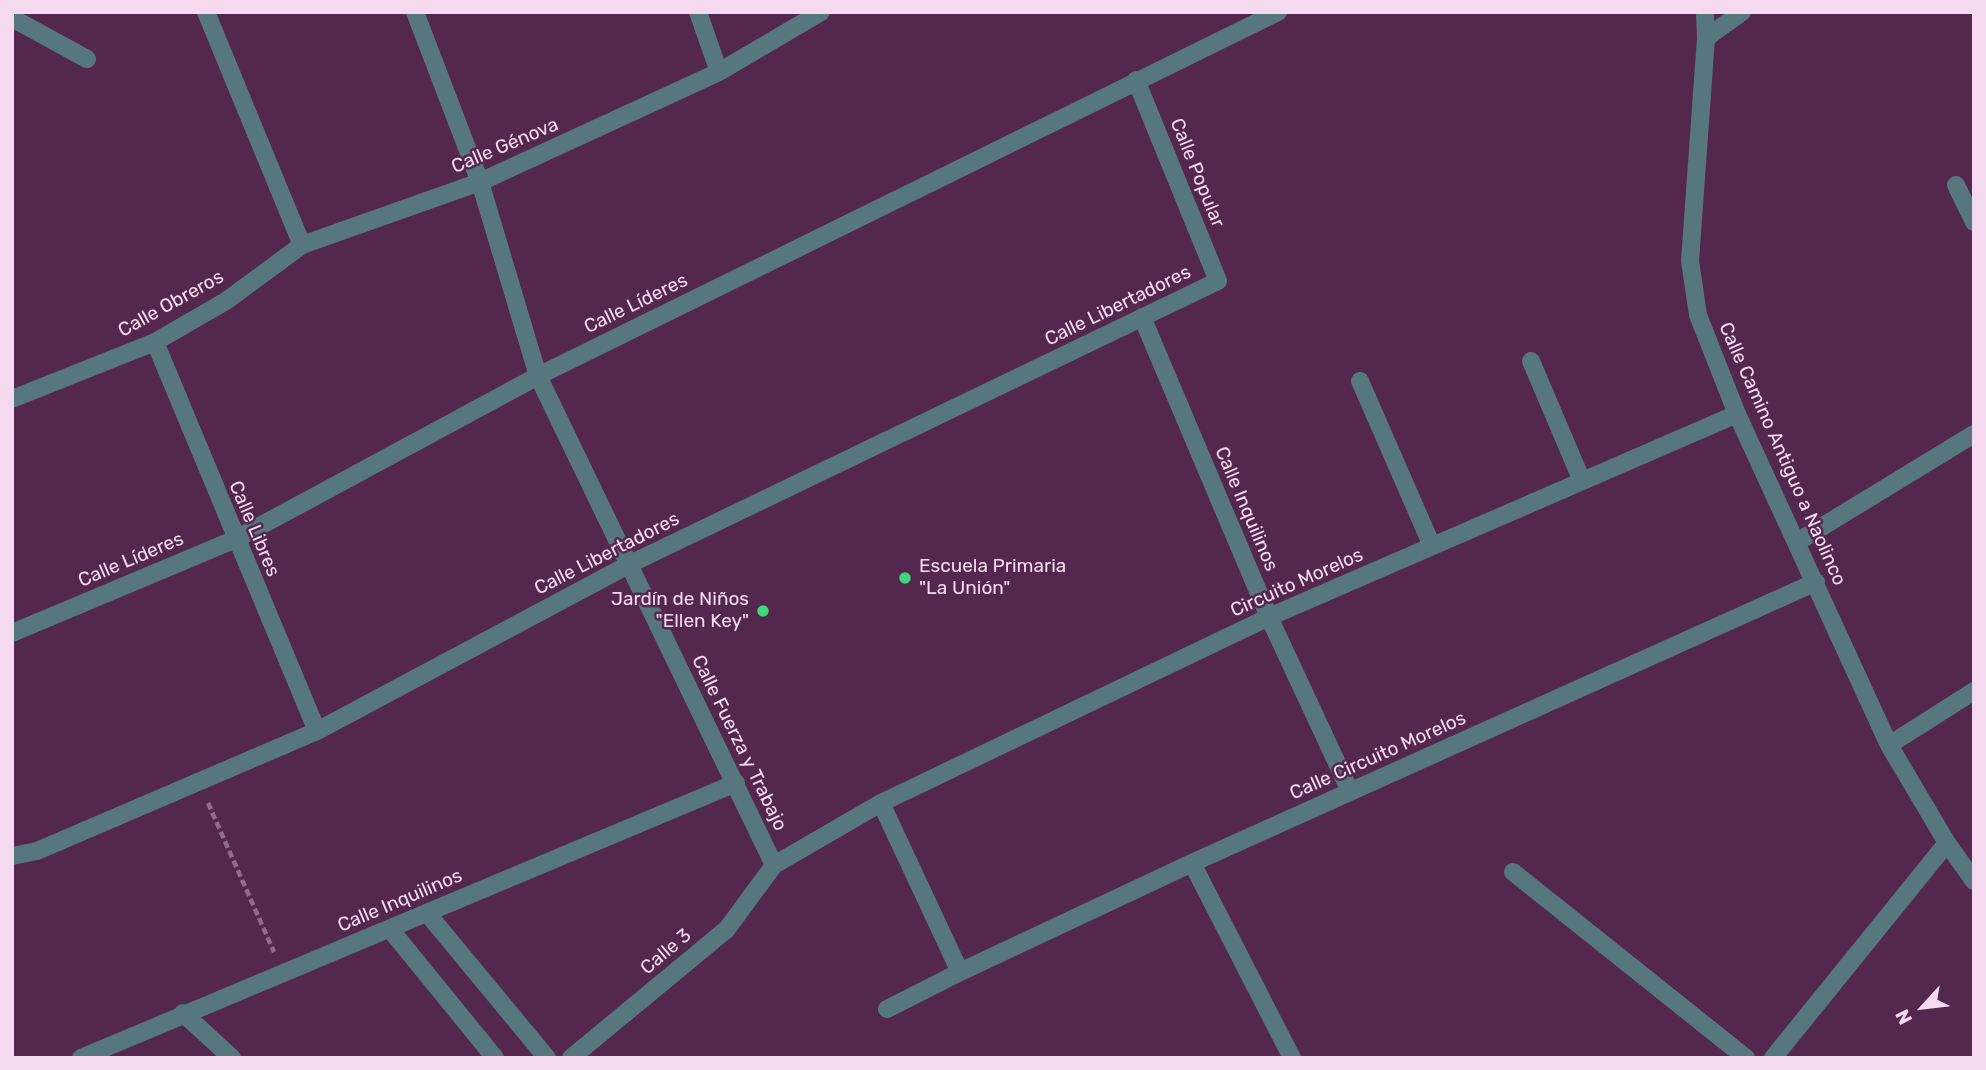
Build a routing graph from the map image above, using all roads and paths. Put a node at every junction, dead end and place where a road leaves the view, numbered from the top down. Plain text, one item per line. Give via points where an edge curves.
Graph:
1 (206, 12) edge
2 (415, 12) edge
3 (698, 12) edge
4 (821, 12) edge
5 (1278, 12) edge
6 (1705, 12) edge
7 (1742, 12) edge
8 (12, 18) edge
9 (1706, 38) junction
10 (88, 59) dead end
11 (719, 72) junction
12 (1136, 80) junction
13 (480, 182) junction
14 (1956, 185) dead end
15 (1974, 222) edge
16 (302, 245) junction
17 (1218, 281) joint
18 (1142, 317) junction
19 (155, 342) junction
20 (1531, 361) dead end
21 (538, 376) junction
22 (1360, 381) dead end
23 (12, 399) edge
24 (1737, 414) junction
25 (1974, 434) edge
26 (1582, 481) junction
27 (236, 539) junction
28 (1797, 542) junction
29 (1432, 546) junction
30 (630, 564) junction
31 (1816, 582) junction
32 (1269, 617) junction
33 (12, 633) edge
34 (1974, 691) edge
35 (317, 731) junction
36 (1889, 745) junction
37 (198, 781) junction
38 (736, 783) junction
39 (1350, 791) junction
40 (881, 803) junction
41 (1947, 843) junction
42 (12, 856) edge
43 (1192, 863) junction
44 (774, 864) junction
45 (1513, 872) dead end
46 (1974, 881) edge
47 (427, 913) junction
48 (390, 929) junction
49 (282, 972) junction
50 (960, 972) junction
51 (887, 1009) dead end
52 (183, 1013) junction
53 (1287, 1056) edge
54 (81, 1058) edge
55 (232, 1058) edge
56 (495, 1058) edge
57 (547, 1058) edge
58 (571, 1058) edge
59 (1746, 1058) edge
60 (1773, 1058) edge

1 - 16 street
2 - 13 street, Calle Fuerza y Trabajo
3 - 11 street
4 - 11 street, Calle Génova
5 - 12 street, Calle Líderes
6 - 9 street, Calle Camino Antiguo a Naolinco
7 - 9 street
8 - 10 street
9 - 24 street, Calle Camino Antiguo a Naolinco via 1690,261 1698,315
11 - 13 street, Calle Génova
12 - 17 street, Calle Popular
12 - 21 street, Calle Líderes
13 - 16 street, Calle Génova
13 - 21 street, Calle Fuerza y Trabajo
14 - 15 street
16 - 19 street, Calle Obreros via 226,301
17 - 18 street, Calle Libertadores
18 - 30 street, Calle Libertadores
18 - 32 street, Calle Inquilinos
19 - 23 street, Calle Obreros
19 - 27 street, Calle Libres
20 - 26 street
21 - 27 street, Calle Líderes
21 - 30 street, Calle Fuerza y Trabajo
22 - 29 street
24 - 26 street, Circuito Morelos
24 - 28 street, Calle Camino Antiguo a Naolinco
25 - 28 street
26 - 29 street, Circuito Morelos
27 - 33 street, Calle Líderes
27 - 35 street, Calle Libres
28 - 31 street, Calle Camino Antiguo a Naolinco
29 - 32 street, Circuito Morelos
30 - 35 street, Calle Libertadores
30 - 38 street, Calle Fuerza y Trabajo
31 - 36 street, Calle Camino Antiguo a Naolinco
31 - 39 street, Calle Circuito Morelos
32 - 39 street, Calle Inquilinos
32 - 40 street, Circuito Morelos
34 - 36 street
35 - 37 street, Calle Libertadores
36 - 41 street, Calle Camino Antiguo a Naolinco
37 - 42 street, Calle Libertadores via 37,851
37 - 49 path
38 - 44 street, Calle Fuerza y Trabajo
38 - 47 street, Calle Inquilinos
39 - 43 street, Calle Circuito Morelos
40 - 44 street, Circuito Morelos
40 - 50 street
41 - 46 street, Calle Camino Antiguo a Naolinco
41 - 60 street
43 - 50 street, Calle Circuito Morelos
43 - 53 street
44 - 58 street, Calle 3 via 727,929
45 - 59 street
47 - 48 street, Calle Inquilinos
47 - 57 street
48 - 49 street, Calle Inquilinos
48 - 56 street
49 - 52 street, Calle Inquilinos
50 - 51 street, Calle Circuito Morelos
52 - 54 street, Calle Inquilinos
52 - 55 street

